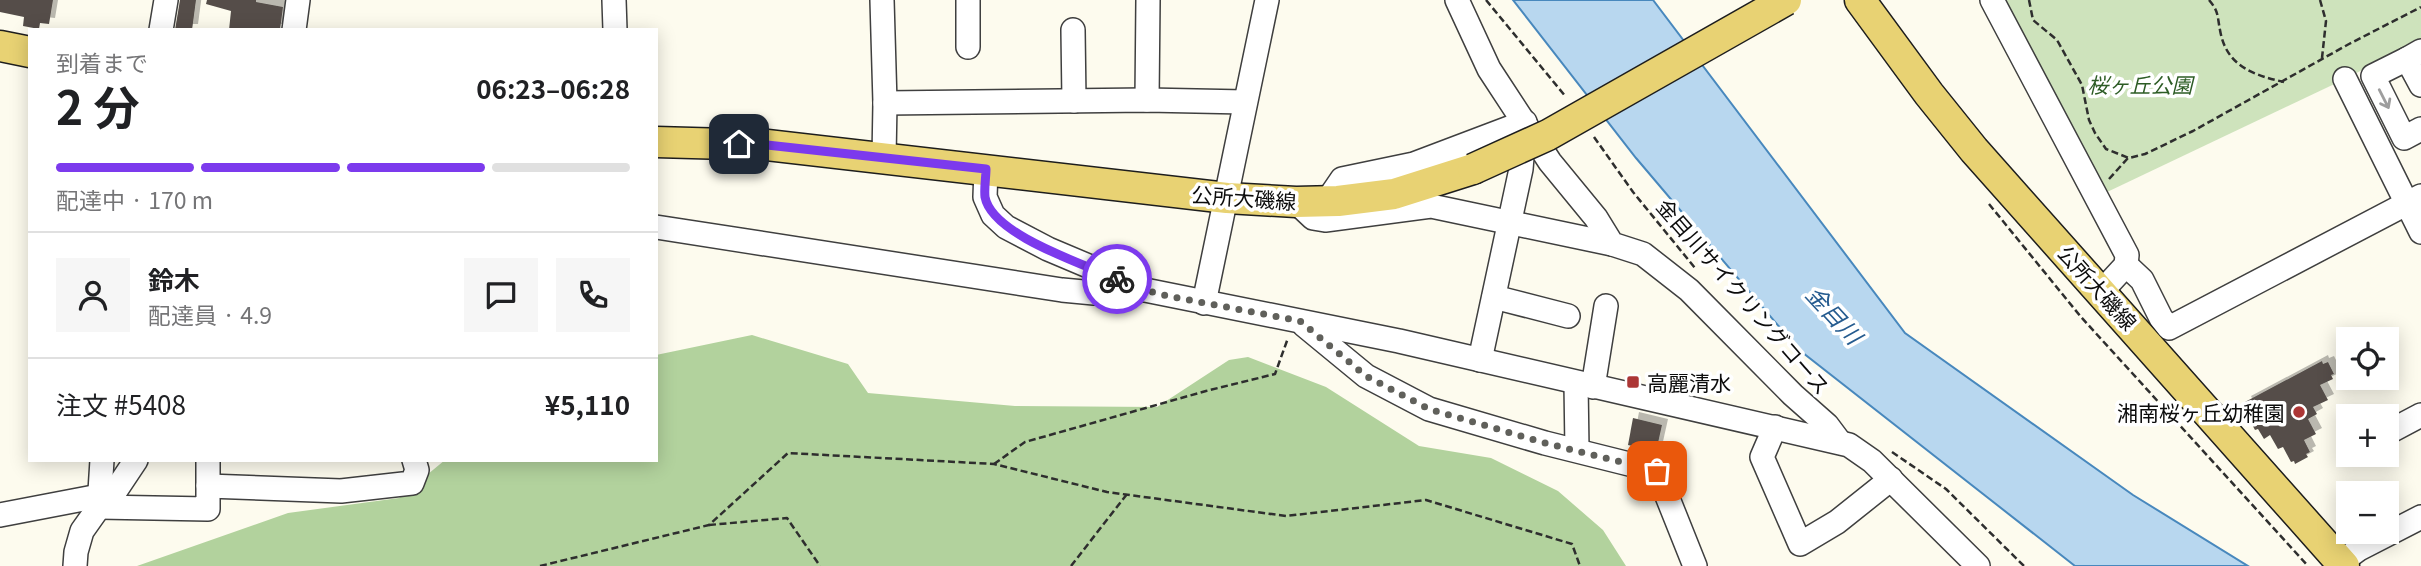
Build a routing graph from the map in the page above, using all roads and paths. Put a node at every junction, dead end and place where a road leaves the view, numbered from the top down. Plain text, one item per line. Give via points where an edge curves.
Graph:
1 (166, 0) edge
2 (298, 0) edge
3 (614, 0) edge
4 (882, 0) edge
5 (968, 0) edge
6 (1148, 0) edge
7 (1267, 0) edge
8 (1457, 0) edge
9 (1486, 0) edge
10 (1786, 0) edge
11 (1860, 0) edge
12 (1992, 0) edge
13 (2028, 0) edge
14 (2209, 0) edge
15 (2320, 0) edge
16 (2421, 7) edge
17 (161, 28) edge
18 (293, 28) edge
19 (615, 28) edge
20 (1073, 30) dead end
21 (0, 46) edge
22 (968, 47) dead end
23 (28, 52) edge
24 (2414, 55) edge
25 (2322, 60) junction
26 (2345, 79) dead end
27 (2284, 82) junction
28 (2421, 85) edge
29 (1147, 100) junction
30 (1568, 100) dead end
31 (1074, 101) junction
32 (1245, 102) junction
33 (885, 103) junction
34 (1525, 122) junction
35 (1589, 130) dead end
36 (2421, 130) edge
37 (658, 142) edge
38 (884, 157) junction
39 (2129, 158) junction
40 (986, 169) junction
41 (2091, 190) junction
42 (1227, 198) junction
43 (1984, 198) dead end
44 (2414, 200) edge
45 (1327, 201) junction
46 (1296, 202) junction
47 (1510, 222) junction
48 (658, 227) edge
49 (2421, 232) edge
50 (1612, 244) junction
51 (2126, 265) junction
52 (1699, 274) dead end
53 (1145, 290) junction
54 (2102, 291) junction
55 (1494, 297) junction
56 (1204, 303) junction
57 (1606, 306) dead end
58 (1568, 316) dead end
59 (1297, 321) junction
60 (1480, 360) junction
61 (1585, 385) junction
62 (2421, 415) edge
63 (1775, 427) junction
64 (2399, 427) edge
65 (1839, 441) junction
66 (1887, 448) dead end
67 (1577, 450) junction
68 (102, 462) edge
69 (135, 462) edge
70 (208, 462) edge
71 (415, 462) edge
72 (994, 464) junction
73 (1891, 479) junction
74 (208, 486) junction
75 (1127, 494) junction
76 (99, 502) junction
77 (0, 515) edge
78 (2421, 517) edge
79 (709, 525) junction
80 (2343, 564) edge
81 (75, 566) edge
82 (540, 566) edge
83 (820, 566) edge
84 (1072, 566) edge
85 (1580, 566) edge
86 (1695, 566) edge
87 (1978, 566) edge
88 (2024, 566) edge
89 (2308, 566) edge

1 - 17 street
2 - 18 street
3 - 19 street
4 - 33 street
5 - 22 street
6 - 29 street
7 - 32 street
8 - 34 street via 1489,69
9 - 30 path
10 - 45 main road, 公所大磯線, bridge via 1548,135 1473,169 1394,194
11 - 54 main road, 公所大磯線 via 1974,150
12 - 41 street
13 - 39 path via 2033,20 2057,40 2082,85 2095,133 2106,149
14 - 27 path via 2217,9 2224,45 2236,62 2254,75
15 - 25 path via 2326,21
16 - 25 path
20 - 31 street
21 - 23 main road
24 - 28 street
24 -> 36 street via 2373,76 2404,138
25 - 27 path
26 - 44 street
27 - 39 path via 2193,131
29 - 31 street
29 - 32 street
31 - 33 street
32 - 42 street
33 - 38 street
34 - 45 street via 1414,164 1342,179
34 - 47 street
34 - 50 street
35 - 52 path, 金目川サイクリングコース
37 - 38 main road, 公所大磯線 via 767,145
38 - 40 main road, 公所大磯線
39 - 41 path via 2115,175
40 - 42 main road, 公所大磯線
40 - 53 street via 985,197 1006,228
41 - 51 street via 2127,255
42 - 46 main road, 公所大磯線
42 - 56 street
43 - 89 path via 2081,317
44 - 49 street
44 - 51 street via 2169,328 2142,280
45 - 46 main road, 公所大磯線
46 - 47 street via 1313,218 1325,220 1431,206
47 - 50 street
47 - 55 street
48 - 53 street via 1062,290
50 - 65 street via 1643,254 1689,290
51 - 54 street
53 - 56 street
54 - 80 main road, 公所大磯線
55 - 58 street
55 - 60 street
56 - 59 street
57 - 61 street
59 - 60 street
59 - 67 street via 1366,376 1429,409
59 - 72 path via 1275,374 1025,442
60 - 61 street
61 - 63 street
61 - 67 street
62 - 64 street
63 - 65 street
63 - 73 street via 1762,457 1800,544 1837,522
65 - 73 street via 1865,455
66 - 88 path via 1946,489
67 - 86 street via 1657,471
68 - 76 street
69 - 76 street via 116,490
70 - 74 street
71 - 74 street via 412,483 341,491
72 - 75 path
72 - 79 path via 788,453
73 - 87 street
74 - 76 street via 208,509
75 - 84 path
75 - 85 path via 1286,516 1426,500 1572,544
76 - 77 street
76 - 81 street via 82,531
78 - 80 street via 2359,549
79 - 82 path
79 - 83 path via 787,518

